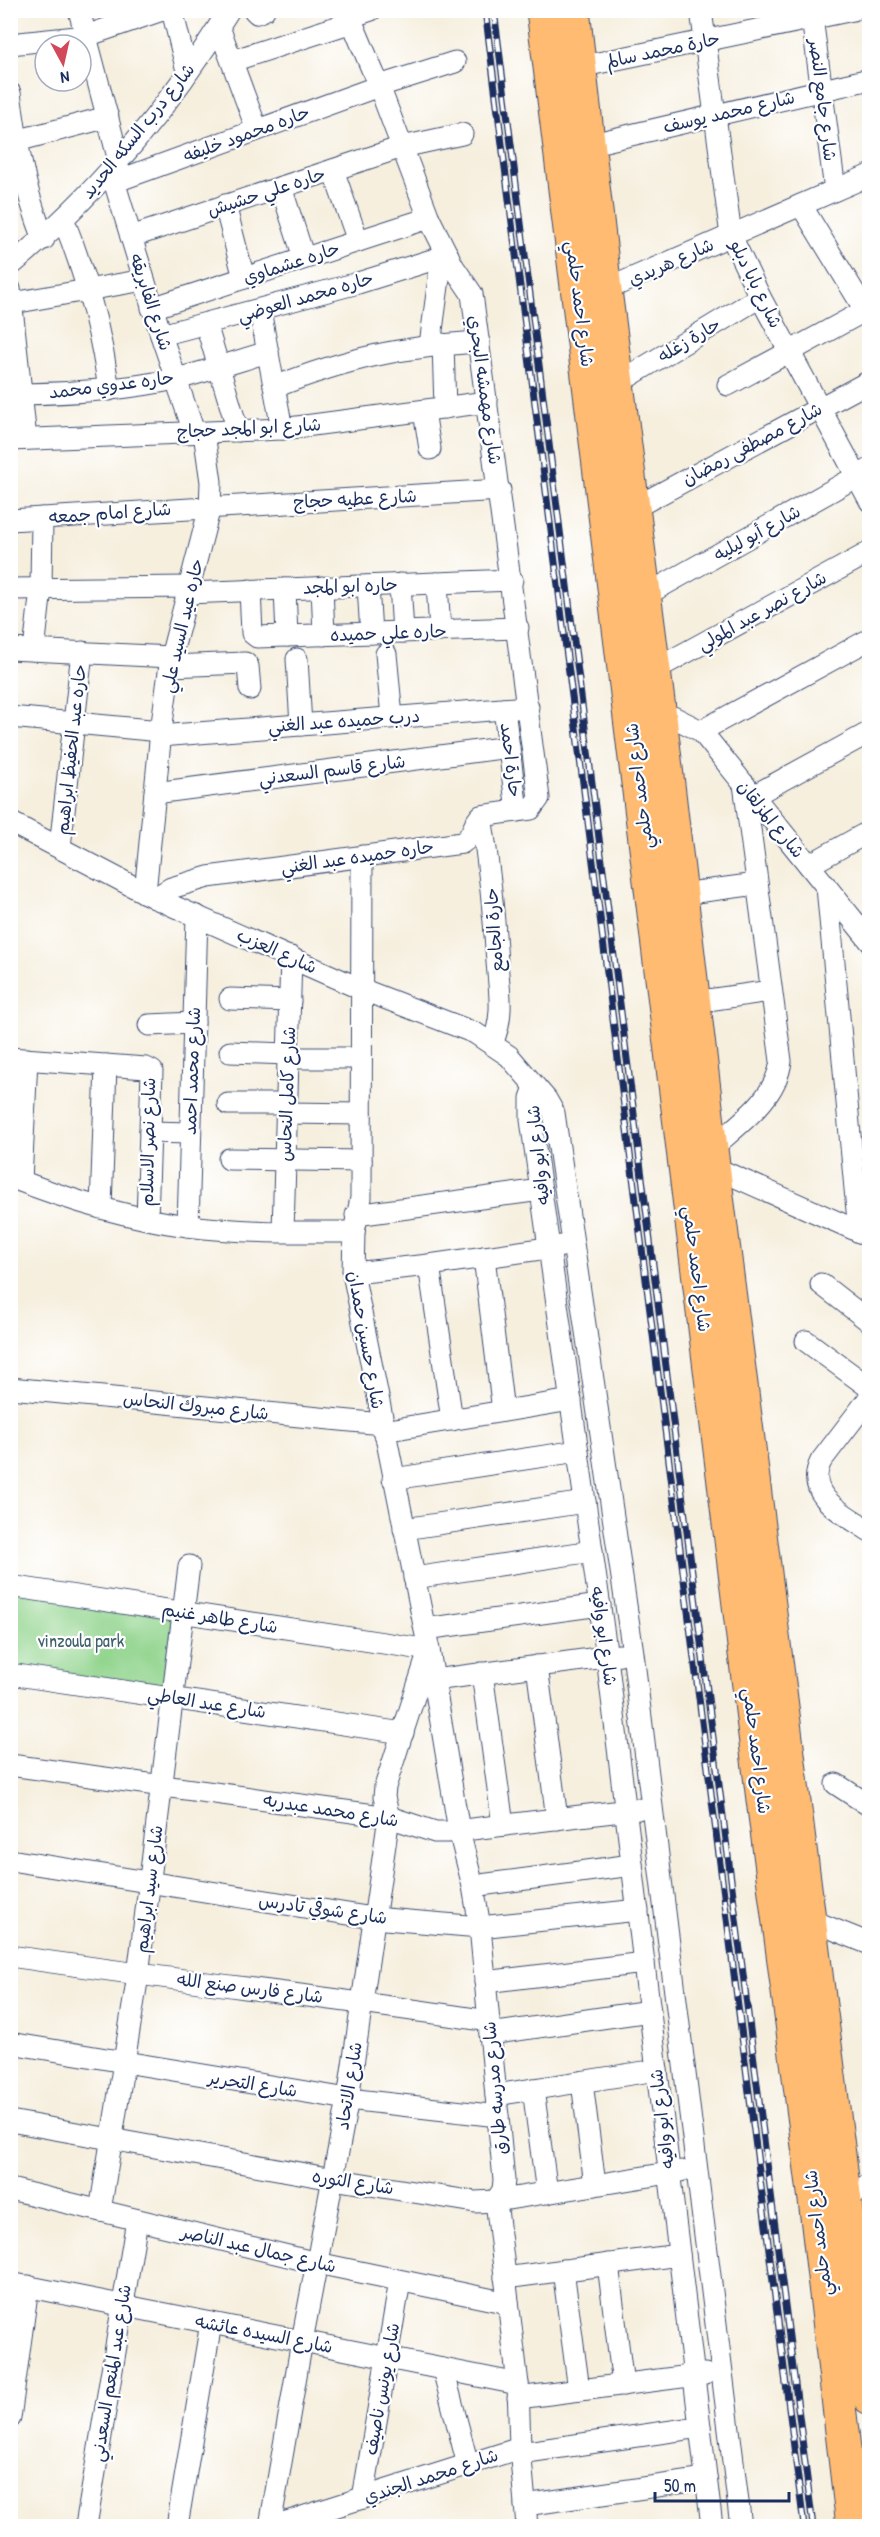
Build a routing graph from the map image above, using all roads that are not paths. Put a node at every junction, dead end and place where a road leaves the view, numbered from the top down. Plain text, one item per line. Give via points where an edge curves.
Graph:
1 (79, 10) edge
2 (162, 10) edge
3 (172, 10) edge
4 (254, 10) edge
5 (264, 10) edge
6 (370, 10) edge
7 (543, 10) edge
8 (573, 10) edge
9 (701, 10) edge
10 (853, 10) edge
11 (812, 15) edge
12 (349, 17) edge
13 (224, 19) edge
14 (85, 33) edge
15 (93, 34) edge
16 (705, 41) junction
17 (33, 42) edge
18 (10, 44) edge
19 (231, 61) junction
20 (93, 62) edge
21 (455, 62) dead end
22 (579, 67) junction
23 (187, 71) junction
24 (870, 79) edge
25 (379, 86) junction
26 (822, 90) junction
27 (10, 93) edge
28 (715, 115) junction
29 (12, 117) edge
30 (108, 117) junction
31 (257, 130) junction
32 (462, 134) dead end
33 (16, 141) junction
34 (588, 145) junction
35 (402, 147) junction
36 (333, 170) junction
37 (114, 171) junction
38 (870, 175) edge
39 (280, 187) junction
40 (835, 190) junction
41 (225, 205) junction
42 (801, 205) junction
43 (429, 218) junction
44 (64, 221) junction
45 (732, 236) junction
46 (131, 237) junction
47 (44, 239) junction
48 (358, 241) junction
49 (445, 256) junction
50 (304, 258) junction
51 (10, 266) edge
52 (241, 279) junction
53 (144, 280) junction
54 (89, 290) junction
55 (605, 291) junction
56 (12, 296) edge
57 (760, 297) junction
58 (152, 308) junction
59 (867, 309) edge
60 (253, 312) junction
61 (206, 324) junction
62 (161, 335) junction
63 (479, 342) junction
64 (436, 345) junction
65 (268, 352) junction
66 (789, 352) junction
67 (15, 362) edge
68 (219, 366) junction
69 (177, 379) junction
70 (870, 381) edge
71 (618, 383) junction
72 (728, 386) dead end
73 (275, 387) junction
74 (109, 390) junction
75 (23, 394) junction
76 (487, 402) junction
77 (445, 408) junction
78 (819, 408) junction
79 (424, 411) junction
80 (282, 429) junction
81 (238, 431) junction
82 (199, 432) junction
83 (18, 440) edge
84 (429, 449) dead end
85 (863, 473) edge
86 (500, 490) junction
87 (870, 501) edge
88 (210, 507) junction
89 (634, 508) junction
90 (42, 518) junction
91 (10, 520) edge
92 (870, 552) edge
93 (512, 580) junction
94 (437, 583) junction
95 (400, 584) junction
96 (368, 586) junction
97 (322, 587) junction
98 (10, 589) edge
99 (41, 589) junction
100 (285, 589) junction
101 (188, 590) junction
102 (250, 590) junction
103 (644, 596) junction
104 (518, 628) junction
105 (440, 631) junction
106 (403, 632) junction
107 (371, 633) junction
108 (324, 635) junction
109 (287, 636) junction
110 (870, 639) edge
111 (10, 649) edge
112 (34, 650) junction
113 (82, 652) junction
114 (386, 654) dead end
115 (297, 659) dead end
116 (170, 661) junction
117 (654, 670) junction
118 (250, 689) dead end
119 (528, 707) junction
120 (504, 709) junction
121 (10, 717) edge
122 (392, 717) junction
123 (660, 717) junction
124 (74, 723) junction
125 (301, 724) junction
126 (701, 731) junction
127 (870, 732) edge
128 (161, 733) junction
129 (509, 747) junction
130 (748, 790) junction
131 (154, 793) junction
132 (517, 811) junction
133 (481, 816) junction
134 (10, 822) edge
135 (870, 831) edge
136 (60, 847) junction
137 (362, 856) junction
138 (809, 865) junction
139 (757, 884) junction
140 (827, 887) junction
141 (681, 894) junction
142 (150, 895) junction
143 (861, 914) edge
144 (198, 916) junction
145 (870, 941) edge
146 (291, 957) junction
147 (361, 989) junction
148 (771, 992) junction
149 (230, 999) dead end
150 (290, 1001) junction
151 (694, 1002) junction
152 (194, 1023) junction
153 (149, 1025) dead end
154 (492, 1043) junction
155 (230, 1052) dead end
156 (288, 1056) junction
157 (361, 1058) junction
158 (19, 1059) edge
159 (106, 1065) junction
160 (535, 1087) junction
161 (228, 1104) dead end
162 (287, 1108) junction
163 (361, 1114) junction
164 (150, 1132) junction
165 (190, 1133) junction
166 (712, 1158) junction
167 (229, 1159) dead end
168 (285, 1160) junction
169 (361, 1161) junction
170 (16, 1179) edge
171 (541, 1190) junction
172 (102, 1208) junction
173 (147, 1219) junction
174 (355, 1224) junction
175 (188, 1226) junction
176 (283, 1232) junction
177 (866, 1233) edge
178 (574, 1245) junction
179 (549, 1248) junction
180 (484, 1257) junction
181 (429, 1265) junction
182 (353, 1273) junction
183 (821, 1284) dead end
184 (870, 1322) edge
185 (806, 1341) dead end
186 (10, 1388) edge
187 (870, 1388) edge
188 (870, 1397) edge
189 (571, 1401) junction
190 (504, 1412) junction
191 (452, 1420) junction
192 (383, 1428) junction
193 (578, 1451) junction
194 (393, 1479) junction
195 (585, 1502) junction
196 (404, 1529) junction
197 (870, 1532) edge
198 (592, 1551) junction
199 (189, 1566) dead end
200 (414, 1578) junction
201 (10, 1586) edge
202 (600, 1605) junction
203 (184, 1613) junction
204 (424, 1629) junction
205 (429, 1650) junction
206 (633, 1653) junction
207 (607, 1657) junction
208 (537, 1666) junction
209 (482, 1673) junction
210 (10, 1674) edge
211 (434, 1680) junction
212 (174, 1698) junction
213 (403, 1733) junction
214 (10, 1765) edge
215 (836, 1784) dead end
216 (162, 1785) junction
217 (870, 1806) edge
218 (650, 1807) junction
219 (625, 1810) junction
220 (389, 1817) junction
221 (556, 1819) junction
222 (503, 1825) junction
223 (459, 1831) junction
224 (10, 1860) edge
225 (632, 1865) junction
226 (151, 1882) junction
227 (473, 1887) junction
228 (638, 1910) junction
229 (373, 1918) junction
230 (808, 1919) junction
231 (480, 1927) junction
232 (870, 1944) edge
233 (10, 1956) edge
234 (644, 1963) junction
235 (138, 1975) junction
236 (485, 1982) junction
237 (363, 2002) junction
238 (650, 2011) junction
239 (489, 2028) junction
240 (10, 2043) edge
241 (126, 2062) junction
242 (657, 2070) junction
243 (582, 2082) junction
244 (533, 2089) junction
245 (496, 2095) junction
246 (348, 2100) junction
247 (498, 2116) junction
248 (10, 2121) edge
249 (112, 2139) junction
250 (697, 2169) junction
251 (669, 2173) junction
252 (333, 2179) junction
253 (595, 2185) junction
254 (10, 2189) edge
255 (858, 2191) edge
256 (547, 2193) junction
257 (496, 2201) junction
258 (100, 2211) junction
259 (137, 2220) junction
260 (679, 2255) junction
261 (317, 2263) junction
262 (608, 2264) junction
263 (563, 2270) junction
264 (505, 2278) junction
265 (400, 2281) junction
266 (19, 2284) edge
267 (508, 2303) junction
268 (122, 2305) junction
269 (211, 2323) junction
270 (302, 2341) junction
271 (387, 2358) junction
272 (443, 2369) junction
273 (723, 2372) junction
274 (694, 2376) junction
275 (623, 2385) junction
276 (579, 2390) junction
277 (518, 2391) junction
278 (870, 2398) edge
279 (10, 2418) edge
280 (700, 2427) junction
281 (520, 2450) junction
282 (468, 2464) junction
283 (706, 2480) junction
284 (363, 2498) junction
285 (525, 2521) edge
286 (86, 2526) edge
287 (177, 2526) edge
288 (272, 2526) edge
289 (705, 2526) edge
290 (741, 2526) edge
291 (853, 2526) edge

1 - 14 street, شارع الفابريقه
2 - 15 street
3 - 23 street
4 - 5 street
6 - 12 street
7 - 291 main road, شارع احمد حلمي
8 - 22 main road, شارع احمد حلمي
9 - 16 street, شارع بابا دبلو
10 - 11 street, حارة محمد سالم
11 - 16 street, حارة محمد سالم
11 - 26 street, شارع جامع النصر
12 - 19 street
12 - 25 street, شارع مهمشه البحري
13 - 19 street
13 - 23 street, شارع درب السكه الحديد
16 - 22 street, حارة محمد سالم
16 - 28 street, شارع بابا دبلو
17 - 18 street
19 - 31 street
20 - 30 street, شارع الفابريقه
21 - 25 street, حاره محمود خليفه
22 - 34 main road, شارع احمد حلمي
23 - 37 street, شارع درب السكه الحديد
24 - 26 street, شارع محمد يوسف
25 - 31 street, حاره محمود خليفه
25 - 35 street, شارع مهمشه البحري
26 - 28 street, شارع محمد يوسف
26 - 40 street, شارع جامع النصر
27 - 29 street
28 - 34 street, شارع محمد يوسف
28 - 45 street, شارع بابا دبلو
29 - 33 street
30 - 33 street
30 - 37 street, شارع الفابريقه
31 - 37 street, حاره محمود خليفه
32 - 35 street, حاره علي حشيش
33 - 47 street via 24,183
34 - 55 main road, شارع احمد حلمي
35 - 36 street, حاره علي حشيش
35 - 43 street, شارع مهمشه البحري
36 - 39 street, حاره علي حشيش
36 - 48 street
37 - 44 street, شارع درب السكه الحديد
37 - 46 street, شارع الفابريقه
38 - 40 street, شارع هريدي
39 - 41 street, حاره علي حشيش
39 - 50 street
40 - 42 street, شارع هريدي
41 - 46 street, حاره علي حشيش
41 - 52 street
42 - 45 street, شارع هريدي
42 - 59 street
43 - 48 street, حاره عشماوي
43 - 49 street, شارع مهمشه البحري
44 - 47 street, شارع درب السكه الحديد
44 - 54 street
45 - 55 street, شارع هريدي
45 - 57 street, شارع بابا دبلو
46 - 53 street, شارع الفابريقه
47 - 51 street, شارع درب السكه الحديد
48 - 50 street, حاره عشماوي
49 - 60 street, حاره محمد العوضي
49 - 63 street, شارع مهمشه البحري via 472,294
49 - 64 street
50 - 52 street, حاره عشماوي
52 - 58 street, حاره عشماوي
52 - 60 street
53 - 54 street
53 - 58 street, شارع الفابريقه
54 - 56 street
54 - 74 street
55 - 71 main road, شارع احمد حلمي
56 - 67 street
57 - 66 street, شارع بابا دبلو
57 - 71 street, حارة زغله
58 - 62 street, شارع الفابريقه
59 - 66 street
60 - 61 street, حاره محمد العوضي
60 - 65 street
61 - 62 street, حاره محمد العوضي
61 - 68 street
62 - 69 street, شارع الفابريقه
63 - 64 street
63 - 76 street, شارع مهمشه البحري
64 - 73 street via 348,361
64 - 77 street
65 - 68 street, حاره عدوي محمد
65 - 73 street
66 - 72 street
66 - 78 street, شارع بابا دبلو
67 - 75 street
68 - 69 street, حاره عدوي محمد
68 - 81 street
69 - 74 street, حاره عدوي محمد
69 - 82 street, شارع الفابريقه
70 - 78 street, شارع مصطفى رمضان
71 - 89 main road, شارع احمد حلمي
73 - 80 street
74 - 75 street, حاره عدوي محمد
75 - 83 street
76 - 77 street, شارع ابو المجد حجاج
76 - 86 street, شارع مهمشه البحري
77 - 79 street, شارع ابو المجد حجاج
78 - 85 street, شارع بابا دبلو
78 - 89 street, شارع مصطفى رمضان
79 - 80 street, شارع ابو المجد حجاج
79 - 84 street
80 - 81 street, شارع ابو المجد حجاج
81 - 82 street, شارع ابو المجد حجاج
82 - 83 street, شارع ابو المجد حجاج
82 - 88 street, حاره عيد السيد علي via 209,465
85 - 87 street, شارع بابا دبلو
85 - 103 street, شارع أبو ليليه
86 - 88 street, شارع عطيه حجاج
86 - 93 street, شارع مهمشه البحري
88 - 90 street, شارع امام جمعه
88 - 101 street, حاره عيد السيد علي
89 - 103 main road, شارع احمد حلمي
90 - 91 street, شارع امام جمعه
90 - 99 street
92 - 117 street, شارع نصر عبد المولي
93 - 94 street, حاره ابو المجد
93 - 104 street, شارع مهمشه البحري
94 - 95 street, حاره ابو المجد
94 - 105 street
95 - 96 street, حاره ابو المجد
95 - 106 street
96 - 97 street, حاره ابو المجد
96 - 107 street
97 - 100 street, حاره ابو المجد
97 - 108 street
98 - 99 street, حاره ابو المجد
99 - 101 street, حاره ابو المجد
99 - 112 street
100 - 102 street, حاره ابو المجد
100 - 109 street
101 - 102 street, حاره ابو المجد
101 - 116 street, حاره عيد السيد علي
102 - 109 street, حاره علي حميده via 252,633 257,637
103 - 117 main road, شارع احمد حلمي
104 - 105 street, حاره علي حميده
104 - 119 street, شارع مهمشه البحري
105 - 106 street, حاره علي حميده
106 - 107 street, حاره علي حميده
107 - 108 street, حاره علي حميده
108 - 109 street, حاره علي حميده
110 - 126 street
111 - 112 street
112 - 113 street
113 - 116 street
113 - 124 street, حاره عبد الحفيظ ابراهيم
114 - 122 street
115 - 125 street
116 - 118 street via 245,663
116 - 128 street, حاره عيد السيد علي
117 - 123 main road, شارع احمد حلمي
119 - 120 street, درب حميده عبد الغني
119 - 132 street, شارع مهمشه البحري via 540,794 535,806
120 - 122 street, درب حميده عبد الغني
120 - 129 street, حارة احمد
121 - 124 street, درب حميده عبد الغني
122 - 125 street, درب حميده عبد الغني
123 - 126 street, شارع المزلقان via 673,717
123 - 141 main road, شارع احمد حلمي
124 - 128 street, درب حميده عبد الغني
124 - 136 street, حاره عبد الحفيظ ابراهيم
125 - 128 street, درب حميده عبد الغني
126 - 130 street, شارع المزلقان
127 - 130 street
128 - 131 street, حاره عيد السيد علي
129 - 131 street, شارع قاسم السعدني
129 - 132 street, حارة احمد
130 - 138 street, شارع المزلقان
130 - 139 street
131 - 142 street, حاره عيد السيد علي
132 - 133 street
133 - 137 street, حاره حميده عبد الغني via 470,837 462,843
133 - 154 street, حارة الجامع via 494,913 500,1012
134 - 136 street, شارع العزب
135 - 138 street
136 - 142 street, شارع العزب
137 - 142 street, حاره حميده عبد الغني via 208,876
137 - 147 street, شارع حسين حمدان
138 - 140 street, شارع المزلقان
139 - 141 street
139 - 148 street
140 - 143 street, شارع المزلقان
140 - 177 street
141 - 151 main road, شارع احمد حلمي
142 - 144 street, شارع العزب
143 - 145 street, شارع المزلقان
144 - 146 street, شارع العزب
144 - 152 street, شارع محمد احمد
146 - 147 street, شارع العزب
146 - 150 street, شارع كامل النحاس
147 - 154 street, شارع العزب
147 - 157 street, شارع حسين حمدان
148 - 151 street
148 - 166 street via 781,1061 779,1077 772,1092
149 - 150 street
150 - 156 street, شارع كامل النحاس
151 - 166 main road, شارع احمد حلمي
152 - 153 street
152 - 165 street, شارع محمد احمد
154 - 160 street, شارع العزب
155 - 156 street
156 - 157 street
156 - 162 street, شارع كامل النحاس
157 - 163 street, شارع حسين حمدان
158 - 159 street
158 - 170 street
159 - 164 street, شارع نصر الاسلام via 146,1068 153,1074
159 - 172 street
160 - 171 street, شارع ابو وافيه via 530,1109
160 - 178 street, شارع ابو وافيه via 546,1099 556,1121
161 - 162 street
162 - 163 street
162 - 168 street, شارع كامل النحاس
163 - 169 street, شارع حسين حمدان
164 - 165 street
164 - 173 street, شارع نصر الاسلام
165 - 175 street, شارع محمد احمد
166 - 177 street
166 - 230 main road, شارع احمد حلمي
167 - 168 street
168 - 169 street
168 - 176 street, شارع كامل النحاس
169 - 174 street, شارع حسين حمدان via 361,1198
170 - 172 street
171 - 174 street
171 - 179 street, شارع ابو وافيه
172 - 173 street
173 - 175 street
174 - 176 street
174 - 182 street, شارع حسين حمدان
175 - 176 street
178 - 179 street
178 - 206 street, شارع ابو وافيه
179 - 180 street
179 - 189 street, شارع ابو وافيه
180 - 181 street
180 - 190 street
181 - 182 street
181 - 191 street
182 - 192 street, شارع حسين حمدان
183 - 184 street
185 - 187 street
186 - 192 street, شارع مبروك النحاس
188 - 197 street via 816,1471 823,1497
189 - 190 street, شارع مبروك النحاس
189 - 193 street, شارع ابو وافيه
190 - 191 street, شارع مبروك النحاس
191 - 192 street, شارع مبروك النحاس
192 - 194 street, شارع حسين حمدان
193 - 194 street
193 - 195 street, شارع ابو وافيه
194 - 196 street, شارع حسين حمدان
195 - 196 street
195 - 198 street, شارع ابو وافيه
196 - 200 street, شارع حسين حمدان
198 - 200 street
198 - 202 street, شارع ابو وافيه
199 - 203 street, شارع سيد ابراهيم
200 - 204 street, شارع حسين حمدان
201 - 203 street, شارع طاهر غنيم
202 - 204 street
202 - 207 street, شارع ابو وافيه
203 - 205 street, شارع طاهر غنيم
203 - 212 street, شارع سيد ابراهيم
204 - 205 street, شارع حسين حمدان
205 - 211 street, شارع مدرسه طارق
205 - 213 street, شارع الاتحاد
206 - 207 street
206 - 218 street, شارع ابو وافيه
207 - 208 street
207 - 219 street, شارع ابو وافيه
208 - 209 street
208 - 221 street
209 - 211 street
209 - 222 street
210 - 212 street, شارع عبد العاطي
211 - 223 street, شارع مدرسه طارق
212 - 213 street, شارع عبد العاطي
212 - 216 street, شارع سيد ابراهيم
213 - 220 street, شارع الاتحاد via 385,1787
214 - 216 street, شارع محمد عبدربه
215 - 217 street
216 - 220 street, شارع محمد عبدربه
216 - 226 street, شارع سيد ابراهيم
218 - 219 street, شارع محمد عبدربه
218 - 250 street, شارع ابو وافيه
219 - 221 street, شارع محمد عبدربه
219 - 225 street, شارع ابو وافيه
220 - 223 street, شارع محمد عبدربه via 435,1832
220 - 229 street, شارع الاتحاد
221 - 222 street, شارع محمد عبدربه
222 - 223 street, شارع محمد عبدربه
223 - 227 street, شارع مدرسه طارق
224 - 226 street, شارع شوقي تادرس
225 - 227 street
225 - 228 street, شارع ابو وافيه
226 - 229 street, شارع شوقي تادرس
226 - 235 street, شارع سيد ابراهيم
227 - 231 street, شارع مدرسه طارق
228 - 231 street, شارع شوقي تادرس
228 - 234 street, شارع ابو وافيه
229 - 231 street, شارع شوقي تادرس
229 - 237 street, شارع الاتحاد
230 - 232 street
230 - 255 main road, شارع احمد حلمي
231 - 236 street, شارع مدرسه طارق
233 - 235 street, شارع فارس صنع الله
234 - 236 street
234 - 238 street, شارع ابو وافيه
235 - 237 street, شارع فارس صنع الله
235 - 241 street, شارع سيد ابراهيم
236 - 239 street, شارع مدرسه طارق
237 - 239 street, شارع فارس صنع الله
237 - 246 street, شارع الاتحاد
238 - 239 street, شارع فارس صنع الله
238 - 242 street, شارع ابو وافيه
239 - 245 street, شارع مدرسه طارق
240 - 241 street, شارع التحرير
241 - 246 street, شارع التحرير
241 - 249 street, شارع سيد ابراهيم
242 - 243 street
242 - 251 street, شارع ابو وافيه
243 - 244 street
243 - 253 street
244 - 245 street
244 - 256 street
245 - 247 street, شارع مدرسه طارق
246 - 247 street, شارع التحرير
246 - 252 street, شارع الاتحاد
247 - 257 street, شارع مدرسه طارق via 504,2180
248 - 249 street, شارع الثوره
249 - 252 street, شارع الثوره
249 - 258 street, شارع سيد ابراهيم
250 - 251 street, شارع الثوره
250 - 273 street, شارع ابو وافيه
251 - 253 street, شارع الثوره
251 - 260 street, شارع ابو وافيه
252 - 257 street, شارع الثوره via 475,2202
252 - 261 street, شارع الاتحاد
253 - 256 street, شارع الثوره
254 - 258 street, شارع جمال عبد الناصر
255 - 278 main road, شارع احمد حلمي
256 - 257 street, شارع الثوره
257 - 264 street, شارع مدرسه طارق
258 - 259 street, شارع جمال عبد الناصر
259 - 261 street, شارع جمال عبد الناصر
259 - 268 street, شارع عبد المنعم السعدني
260 - 262 street
260 - 274 street, شارع ابو وافيه
261 - 265 street, شارع جمال عبد الناصر
261 - 270 street, شارع الاتحاد
262 - 263 street
262 - 275 street
263 - 264 street
263 - 276 street
264 - 267 street, شارع مدرسه طارق
265 - 267 street, شارع جمال عبد الناصر
265 - 271 street, شارع يونس ناصيف
266 - 268 street, شارع السيده عائشه
266 - 279 street
267 - 277 street, شارع مدرسه طارق
268 - 269 street, شارع السيده عائشه
268 - 286 street, شارع عبد المنعم السعدني
269 - 270 street, شارع السيده عائشه
269 - 287 street
270 - 271 street, شارع السيده عائشه
270 - 288 street, شارع الاتحاد
271 - 272 street, شارع السيده عائشه
271 - 284 street, شارع يونس ناصيف
272 - 277 street, شارع السيده عائشه
272 - 282 street
273 - 274 street, شارع السيده عائشه
273 - 290 street, شارع ابو وافيه
274 - 275 street, شارع السيده عائشه
274 - 280 street, شارع ابو وافيه
275 - 276 street, شارع السيده عائشه
276 - 277 street, شارع السيده عائشه
277 - 281 street, شارع مدرسه طارق
280 - 281 street, شارع محمد الجندي
280 - 283 street, شارع ابو وافيه
281 - 282 street, شارع محمد الجندي
281 - 285 street, شارع مدرسه طارق
282 - 284 street, شارع محمد الجندي
283 - 285 street
283 - 289 street, شارع ابو وافيه
284 - 288 street, شارع محمد الجندي

